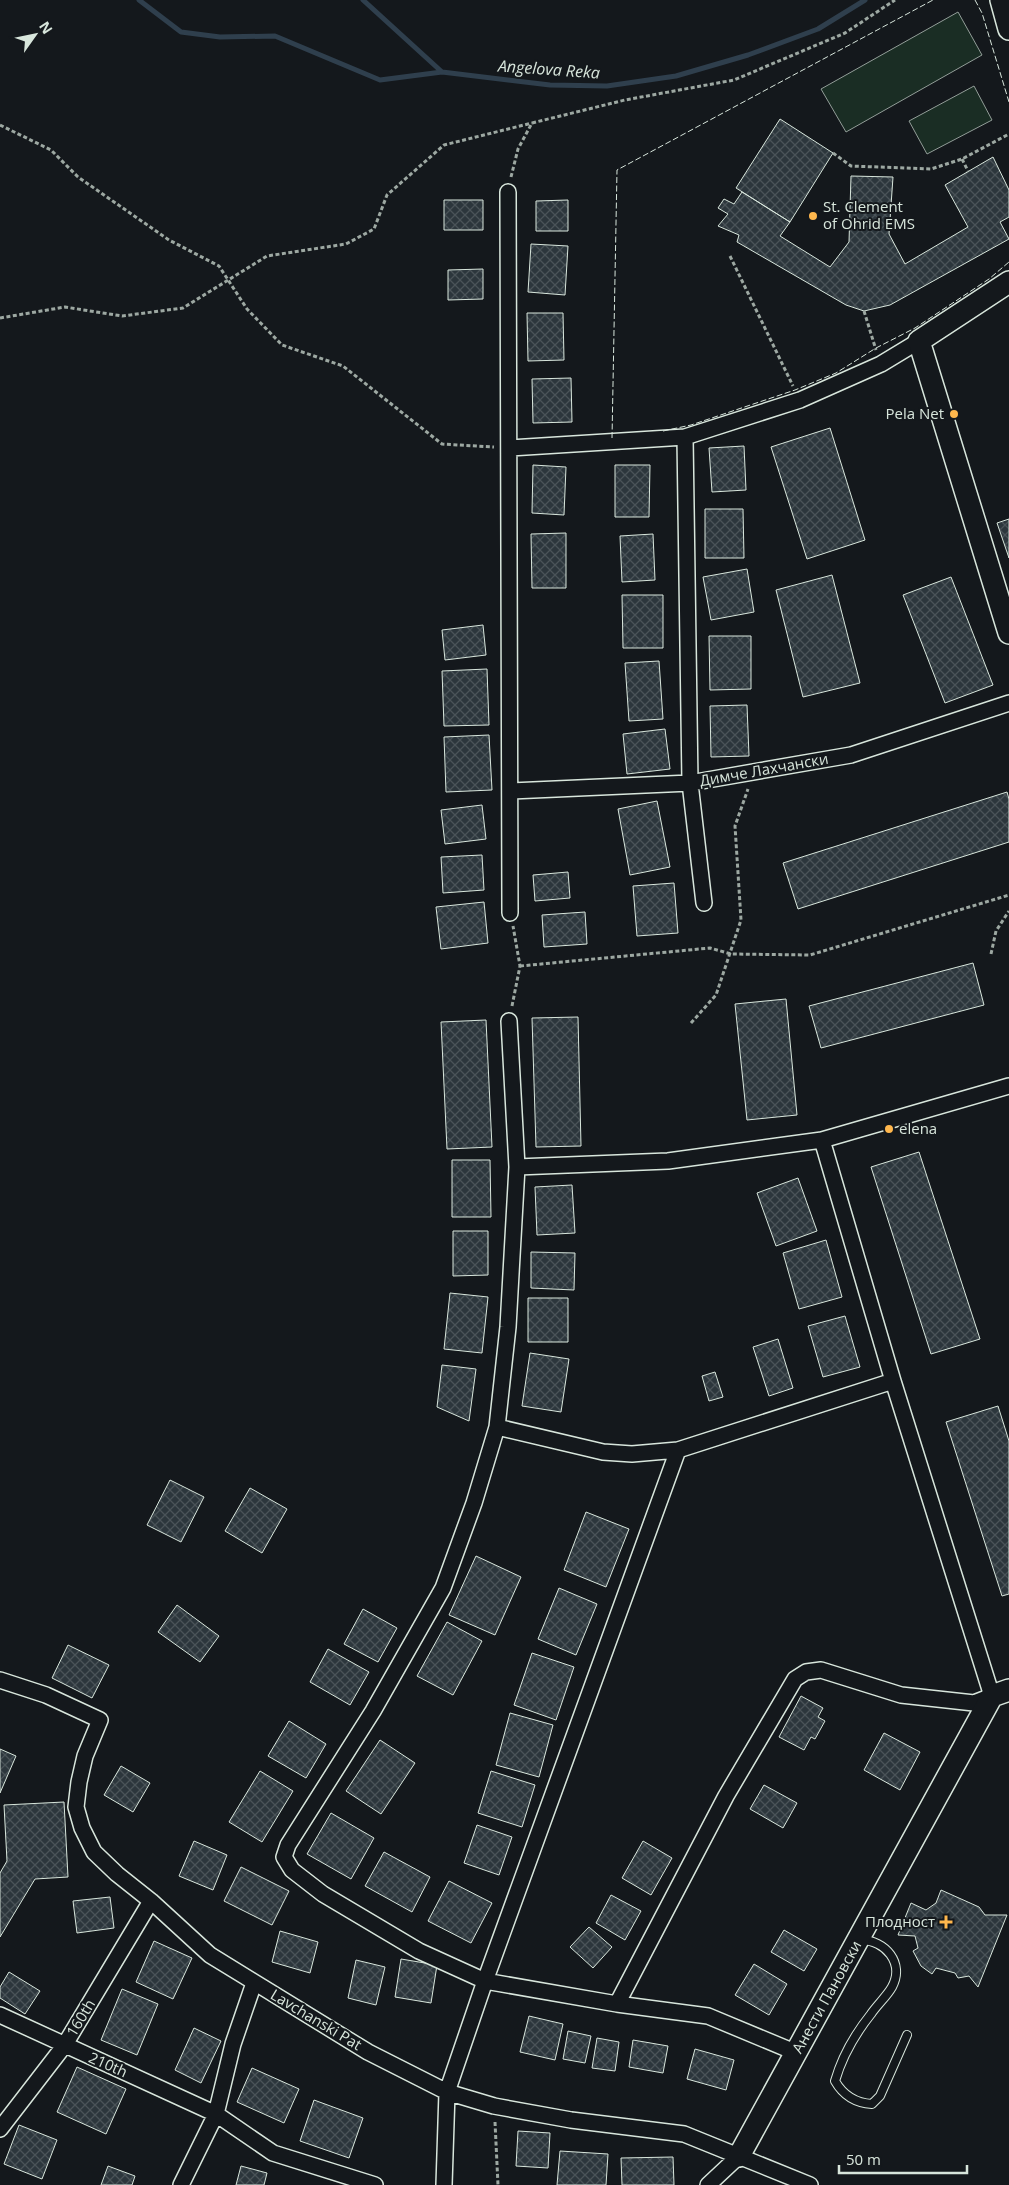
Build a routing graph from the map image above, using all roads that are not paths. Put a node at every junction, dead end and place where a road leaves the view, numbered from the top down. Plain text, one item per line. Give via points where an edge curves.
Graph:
1 (1001, 0) edge
2 (1009, 29) edge
3 (508, 192) road end
4 (1009, 282) edge
5 (919, 341) junction
6 (684, 437) junction
7 (510, 448) junction
8 (1009, 633) edge
9 (1009, 704) edge
10 (690, 783) junction
11 (511, 791) junction
12 (704, 903) dead end
13 (510, 913) road end
14 (509, 1021) road end
15 (1009, 1086) edge
16 (822, 1140) junction
17 (517, 1167) junction
18 (893, 1381) junction
19 (497, 1427) junction
20 (678, 1450) junction
21 (0, 1680) edge
22 (1000, 1693) edge
23 (152, 1901) junction
24 (859, 1940) junction
25 (485, 1981) junction
26 (254, 1983) junction
27 (617, 2004) junction
28 (0, 2015) edge
29 (907, 2035) dead end
30 (64, 2046) junction
31 (797, 2053) junction
32 (447, 2092) junction
33 (216, 2114) junction
34 (0, 2129) edge
35 (739, 2156) junction
36 (181, 2185) edge
37 (375, 2185) edge
38 (444, 2185) edge
39 (708, 2185) edge
40 (810, 2185) edge

1 - 2 street
3 - 7 street
4 - 5 street
5 - 6 street via 881,364 800,400
5 - 8 street
6 - 7 street
6 - 10 street
7 - 11 street
9 - 10 street, Димче Лахчански via 851,755
10 - 11 street, Димче Лахчански
10 - 12 street
11 - 13 street
14 - 17 street
15 - 16 street
16 - 17 street via 668,1161
16 - 18 street
17 - 19 street via 508,1327
18 - 20 street
18 - 22 street
19 - 20 street via 602,1452 632,1454
19 - 25 street via 443,1588 373,1711 288,1845 284,1857 292,1870 323,1894 420,1951
20 - 25 street
21 - 23 street, Lavchanski Pat via 46,1695 100,1720 85,1756 79,1782 76,1807 82,1828 94,1852
22 - 24 street, Анести Пановски
22 - 27 street via 974,1703 901,1695 821,1670 806,1672 794,1679 726,1796
23 - 26 street, Lavchanski Pat via 210,1955
23 - 30 street, 160th
24 - 29 lane via 882,1944 892,1957 896,1972 892,1986 844,2056 835,2081 841,2091 863,2103 872,2104 880,2096
24 - 31 street, Анести Пановски
25 - 27 street
25 - 32 street
26 - 32 street, Lavchanski Pat via 368,2052
26 - 33 street
27 - 31 street via 708,2016
28 - 30 street, 210th
30 - 33 street, 210th
30 - 34 street, 160th
31 - 35 street, Анести Пановски
32 - 35 street, Lavchanski Pat via 494,2106 571,2120 684,2134
32 - 38 street
33 - 36 street
33 - 37 street, 210th via 272,2153
35 - 39 street, Анести Пановски
35 - 40 street, Lavchanski Pat

